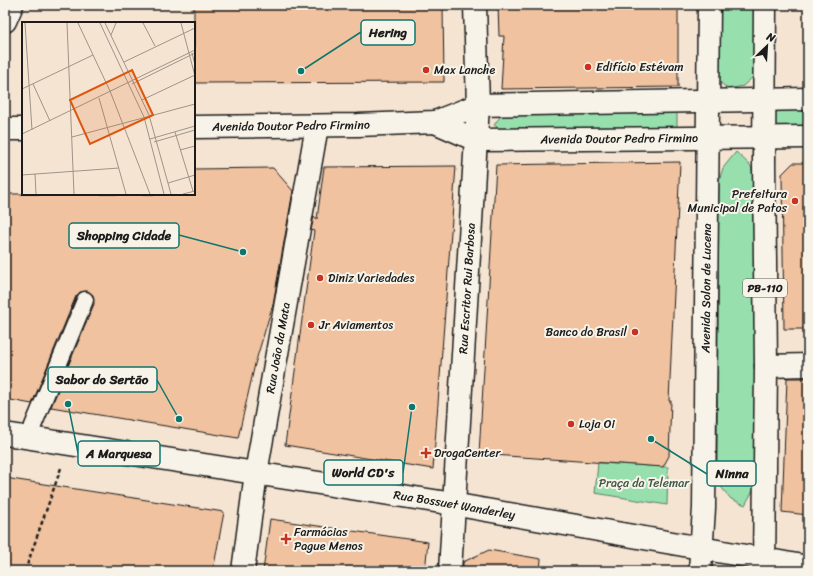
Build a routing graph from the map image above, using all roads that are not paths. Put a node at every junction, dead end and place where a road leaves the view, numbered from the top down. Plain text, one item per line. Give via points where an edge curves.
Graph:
1 (12, 5) edge
2 (475, 5) edge
3 (709, 5) edge
4 (765, 5) edge
5 (5, 21) edge
6 (766, 99) junction
7 (808, 99) edge
8 (709, 100) junction
9 (478, 105) junction
10 (435, 122) junction
11 (317, 126) junction
12 (195, 127) edge
13 (5, 129) edge
14 (22, 129) edge
15 (808, 136) edge
16 (764, 137) junction
17 (708, 138) junction
18 (476, 140) junction
19 (85, 300) dead end
20 (808, 365) edge
21 (766, 366) junction
22 (5, 434) edge
23 (28, 438) junction
24 (256, 473) junction
25 (454, 504) junction
26 (703, 548) junction
27 (764, 565) edge
28 (808, 567) edge
29 (243, 571) edge
30 (450, 571) edge
31 (700, 571) edge

1 - 5 main road
2 - 9 main road, Rua Escritor Rui Barbosa
3 - 8 main road, Avenida Solon de Lucena
4 - 6 main road, PB-110
6 - 7 main road, Avenida Doutor Pedro Firmino
6 - 8 main road, Avenida Doutor Pedro Firmino
6 - 16 main road, PB-110
8 - 9 main road, Avenida Doutor Pedro Firmino
8 - 17 main road, Avenida Solon de Lucena
9 - 10 main road, Avenida Doutor Pedro Firmino
9 - 18 main road, Rua Escritor Rui Barbosa
10 - 11 main road, Avenida Doutor Pedro Firmino
10 - 18 main road, Avenida Doutor Pedro Firmino
11 - 12 main road, Avenida Doutor Pedro Firmino
11 - 24 main road, Rua João da Mata
13 - 14 main road
15 - 16 main road, Avenida Doutor Pedro Firmino
16 - 17 main road, Avenida Doutor Pedro Firmino
16 - 21 main road, PB-110
17 - 18 main road, Avenida Doutor Pedro Firmino
17 - 26 main road, Avenida Solon de Lucena
18 - 25 main road, Rua Escritor Rui Barbosa
19 - 23 lane
20 - 21 main road
21 - 27 main road, PB-110
22 - 23 main road, Rua Bossuet Wanderley
23 - 24 main road, Rua Bossuet Wanderley
24 - 25 main road, Rua Bossuet Wanderley
24 - 29 main road, Rua João da Mata
25 - 26 main road, Rua Bossuet Wanderley
25 - 30 main road, Rua Escritor Rui Barbosa
26 - 27 main road, Rua Bossuet Wanderley
26 - 31 main road, Avenida Solon de Lucena
27 - 28 main road, Rua Bossuet Wanderley

